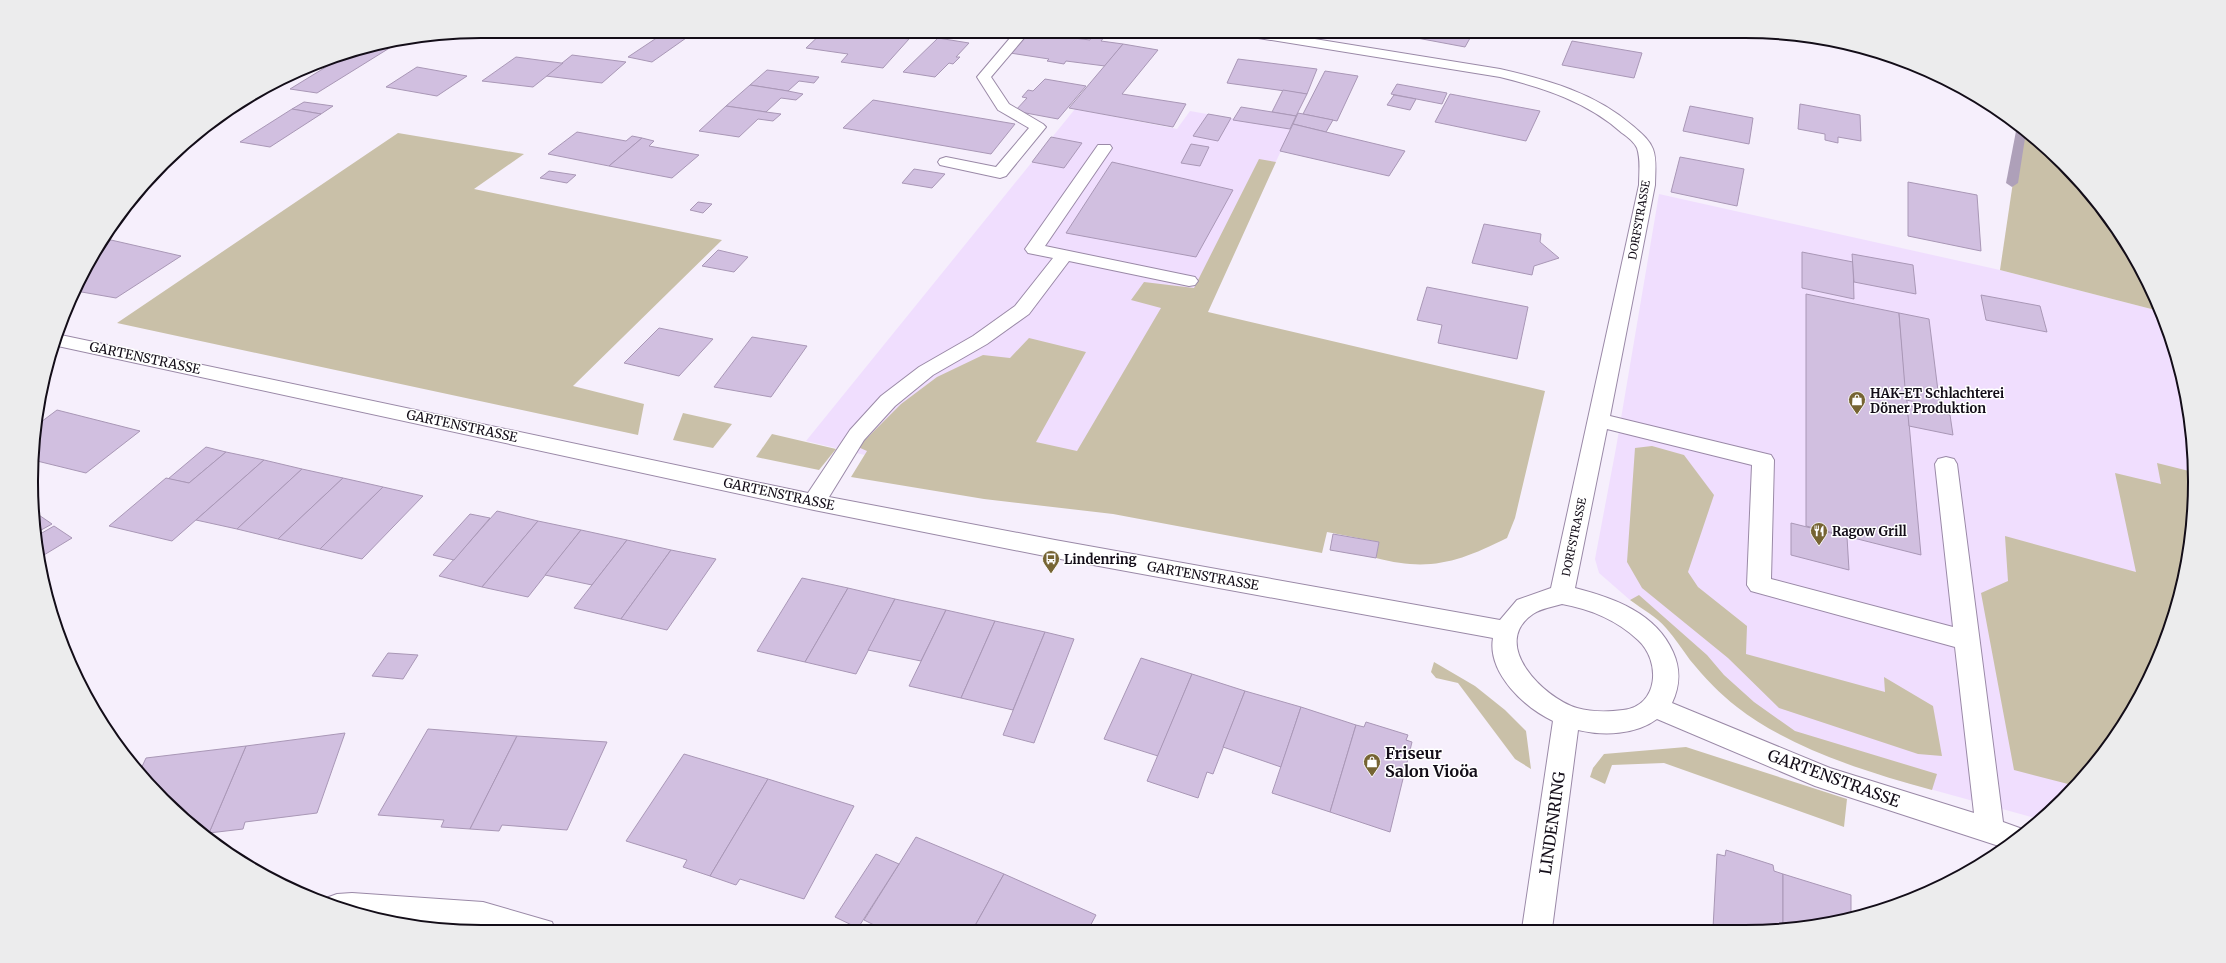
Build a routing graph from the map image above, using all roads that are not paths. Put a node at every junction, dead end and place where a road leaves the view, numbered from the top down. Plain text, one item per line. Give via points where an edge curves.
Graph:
1 (1016, 38) edge
2 (1283, 38) edge
3 (1104, 148) dead end
4 (946, 162) dead end
5 (1065, 255) junction
6 (1189, 280) dead end
7 (61, 341) edge
8 (1599, 420) junction
9 (1946, 464) dead end
10 (814, 502) junction
11 (1562, 595) junction
12 (1507, 631) junction
13 (1968, 640) junction
14 (1655, 707) junction
15 (1567, 716) junction
16 (1990, 830) junction
17 (2009, 836) edge
18 (359, 907) edge
19 (516, 925) edge
20 (1538, 925) edge

1 - 4 street via 984,77 1003,107 1038,127 1000,173
2 - 8 street, DORFSTRASSE via 1500,73 1534,81 1566,92 1615,116 1643,144 1647,159 1646,185
3 - 5 street via 1034,249
5 - 6 street
5 - 10 street via 1022,310 980,340 926,371 888,401 857,435
7 - 10 street, GARTENSTRASSE
8 - 11 street, DORFSTRASSE
8 - 13 street via 1763,460 1759,585
9 - 13 street
10 - 12 street, GARTENSTRASSE via 1078,554
11 - 12 street via 1523,608 1507,627
11 - 14 street via 1610,607 1647,632 1664,658 1665,665 1667,685
12 - 15 street via 1505,650 1512,672 1536,698
13 - 16 street
14 - 15 street via 1626,721 1591,722
14 - 16 street, GARTENSTRASSE via 1825,778
15 - 20 street, LINDENRING
16 - 17 street, GARTENSTRASSE
18 - 19 street via 483,916

